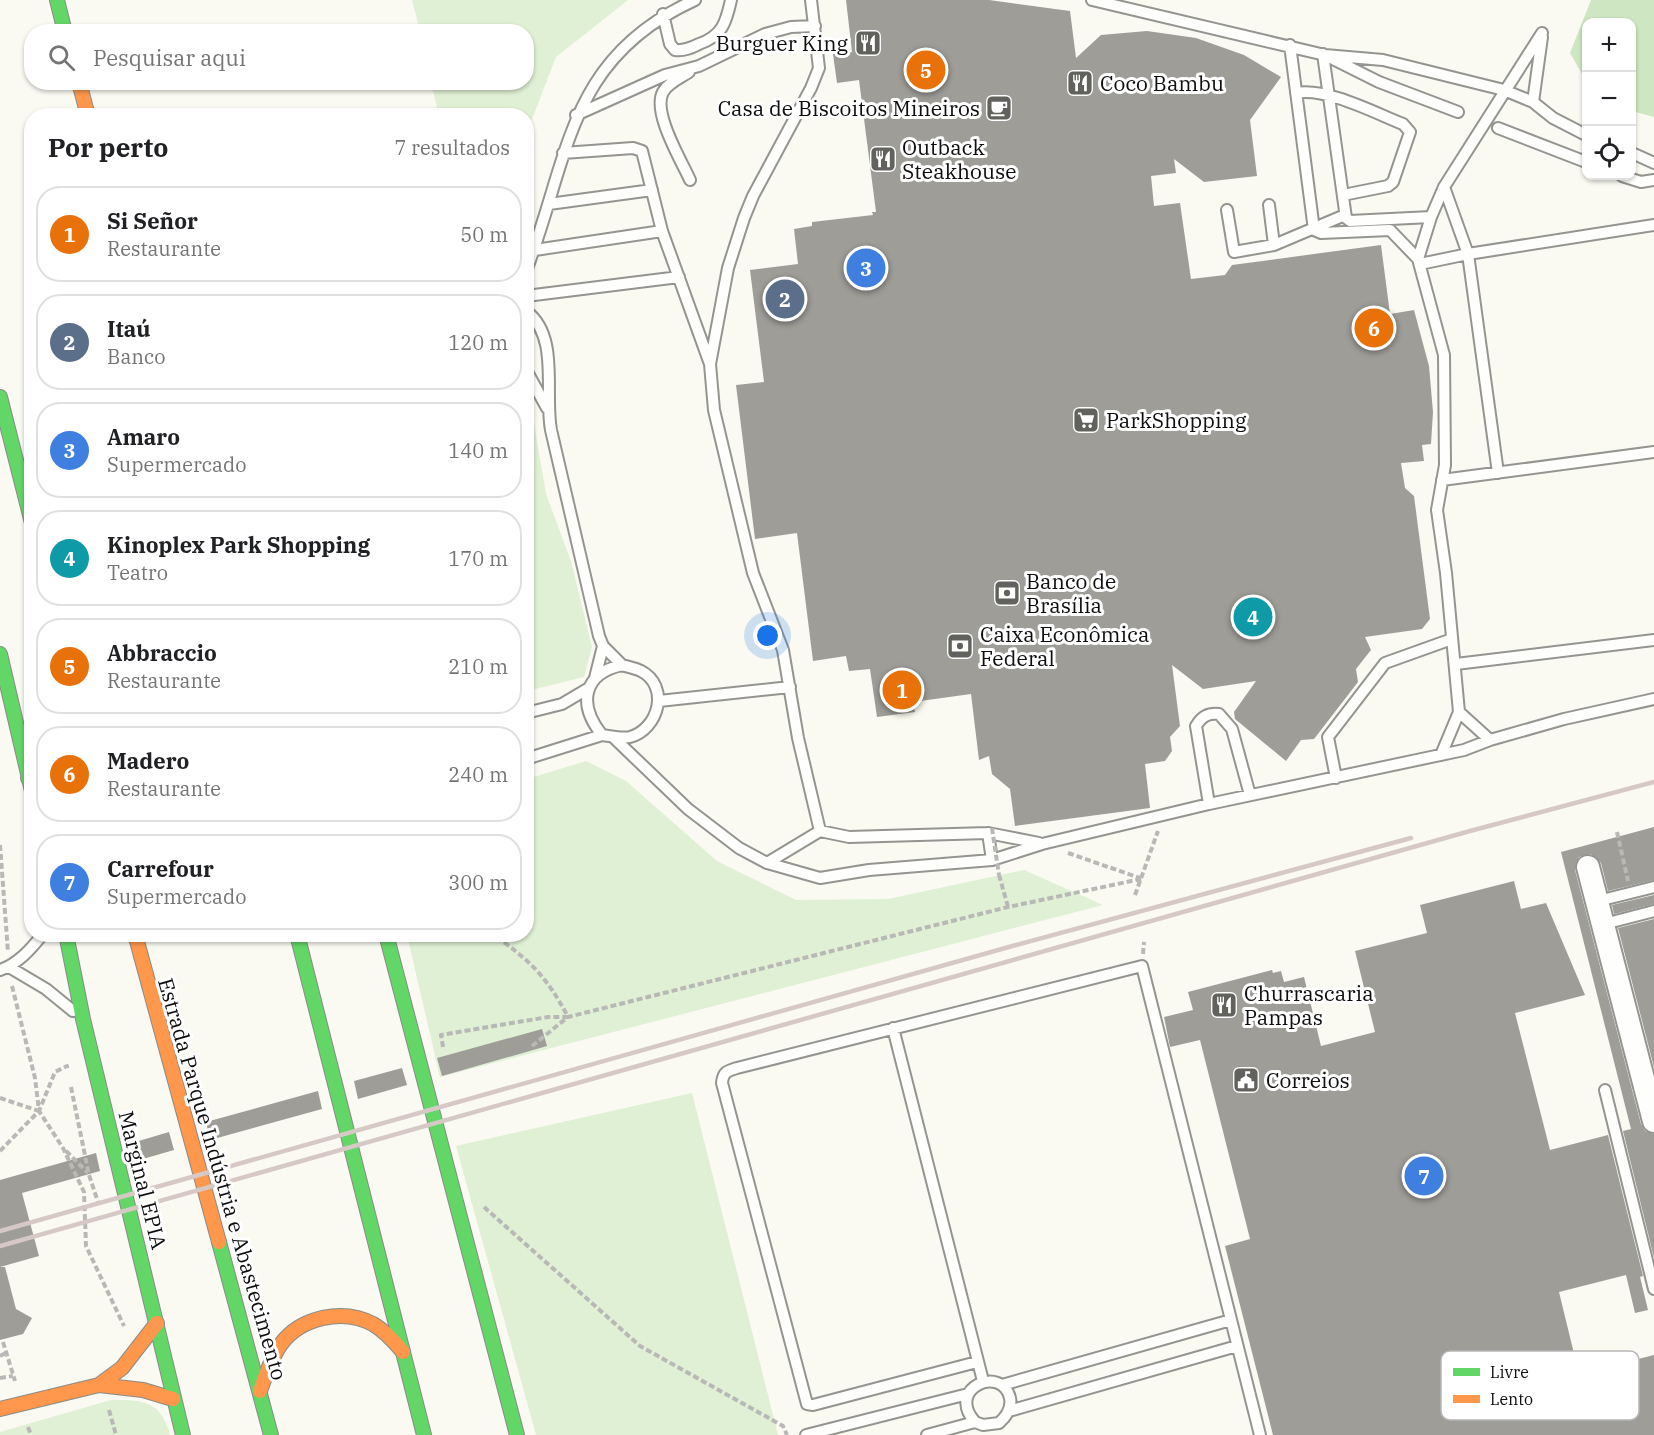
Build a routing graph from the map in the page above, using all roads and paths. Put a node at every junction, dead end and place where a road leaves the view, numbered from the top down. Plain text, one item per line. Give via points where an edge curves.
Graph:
1 (57, 0) edge
2 (67, 0) edge
3 (695, 0) edge
4 (731, 0) edge
5 (811, 0) edge
6 (1092, 0) edge
7 (663, 14) junction
8 (64, 24) edge
9 (66, 24) edge
10 (815, 26) junction
11 (1290, 45) junction
12 (1324, 55) junction
13 (699, 66) junction
14 (81, 90) edge
15 (1504, 90) junction
16 (1296, 93) junction
17 (1329, 96) junction
18 (1533, 102) junction
19 (86, 108) edge
20 (1458, 112) dead end
21 (576, 116) junction
22 (1498, 128) dead end
23 (1582, 132) edge
24 (563, 153) junction
25 (1636, 155) edge
26 (1582, 160) edge
27 (1654, 163) edge
28 (690, 180) dead end
29 (1635, 180) edge
30 (1654, 180) edge
31 (1444, 188) junction
32 (652, 189) junction
33 (1343, 195) junction
34 (549, 204) junction
35 (1269, 205) dead end
36 (1227, 210) dead end
37 (1345, 214) junction
38 (1431, 217) junction
39 (1390, 225) junction
40 (1654, 225) edge
41 (1314, 230) junction
42 (662, 231) junction
43 (1274, 245) junction
44 (535, 250) joint
45 (1468, 254) junction
46 (1419, 261) junction
47 (679, 277) junction
48 (534, 295) edge
49 (534, 317) edge
50 (710, 364) junction
51 (534, 384) edge
52 (0, 397) edge
53 (547, 408) junction
54 (1654, 452) edge
55 (1498, 473) junction
56 (1442, 480) junction
57 (24, 492) edge
58 (1452, 639) junction
59 (1654, 640) edge
60 (603, 646) junction
61 (0, 654) edge
62 (1455, 664) junction
63 (622, 665) junction
64 (595, 678) junction
65 (790, 687) junction
66 (589, 688) junction
67 (1654, 699) edge
68 (659, 701) junction
69 (534, 711) edge
70 (1459, 712) junction
71 (607, 736) junction
72 (1490, 740) junction
73 (1441, 755) junction
74 (534, 757) edge
75 (24, 758) edge
76 (1335, 778) junction
77 (1250, 795) junction
78 (1209, 804) junction
79 (1164, 814) junction
80 (820, 831) junction
81 (990, 831) junction
82 (1617, 832) dead end
83 (1042, 844) junction
84 (992, 860) junction
85 (767, 863) junction
86 (1588, 867) dead end
87 (1141, 879) junction
88 (1654, 887) edge
89 (1631, 893) junction
90 (1135, 895) dead end
91 (1598, 901) junction
92 (1008, 907) junction
93 (1654, 911) edge
94 (1604, 924) junction
95 (36, 942) edge
96 (68, 942) edge
97 (137, 942) edge
98 (299, 942) edge
99 (388, 942) edge
100 (504, 942) edge
101 (125, 954) dead end
102 (4, 969) edge
103 (152, 1004) junction
104 (568, 1017) junction
105 (83, 1019) junction
106 (893, 1028) junction
107 (531, 1046) dead end
108 (446, 1058) dead end
109 (1605, 1090) dead end
110 (0, 1098) edge
111 (39, 1111) junction
112 (1653, 1112) edge
113 (63, 1148) junction
114 (0, 1151) edge
115 (89, 1175) junction
116 (475, 1199) dead end
117 (101, 1209) dead end
118 (1654, 1289) edge
119 (1231, 1320) junction
120 (157, 1323) junction
121 (129, 1335) dead end
122 (3, 1342) dead end
123 (1237, 1346) junction
124 (403, 1352) junction
125 (6, 1353) junction
126 (0, 1356) edge
127 (977, 1362) junction
128 (0, 1378) edge
129 (983, 1381) junction
130 (99, 1385) junction
131 (1002, 1386) junction
132 (260, 1391) junction
133 (968, 1394) junction
134 (173, 1399) junction
135 (0, 1409) edge
136 (1009, 1411) junction
137 (975, 1422) junction
138 (28, 1426) dead end
139 (993, 1430) edge
140 (30, 1435) edge
141 (183, 1435) edge
142 (271, 1435) edge
143 (424, 1435) edge
144 (517, 1435) edge
145 (788, 1435) edge
146 (806, 1435) edge
147 (927, 1435) edge
148 (1260, 1435) edge

1 - 8 main road
2 - 9 main road
3 - 7 lane
4 - 7 lane via 718,35 685,50 675,50 670,44
5 - 10 lane
6 - 11 lane
7 - 21 lane via 609,62
10 - 13 lane via 765,34
10 - 50 lane via 819,68 816,78 744,218 728,268
11 - 12 lane
11 - 16 lane
12 - 15 lane via 1383,60
12 - 17 lane
12 - 20 lane via 1379,82
13 - 21 lane via 665,75
13 - 28 lane via 671,83 659,102 659,112
14 - 19 main road
15 - 18 lane
15 - 18 lane via 1542,33
15 - 31 lane
16 - 17 lane
16 - 41 lane
17 - 33 lane
17 - 33 lane via 1404,124 1410,132 1393,182 1383,188
18 - 23 lane via 1553,118
21 - 24 lane
22 - 26 lane
24 - 32 lane via 639,149
24 - 34 lane
25 - 27 lane
29 - 30 lane
31 - 38 lane
31 - 45 lane
32 - 34 lane
32 - 42 lane
33 - 37 lane
34 - 44 lane
35 - 43 lane
36 - 43 lane via 1232,250
37 - 39 lane via 1350,221
37 - 41 lane
38 - 39 lane
38 - 46 lane
39 - 41 lane via 1321,233
39 - 46 lane
40 - 45 lane
41 - 43 lane
42 - 44 lane
42 - 47 lane
45 - 46 lane
45 - 55 lane
46 - 56 lane via 1444,355
47 - 48 lane
47 - 50 lane
49 - 53 lane via 545,336 550,384
50 - 65 lane via 714,410 753,573 783,650
51 - 53 lane
52 - 57 main road
53 - 60 lane
54 - 55 lane
55 - 56 lane
56 - 58 lane via 1437,510
58 - 62 lane
58 - 76 lane via 1383,666 1328,737
59 - 62 lane
60 - 63 lane
60 - 64 lane
61 - 75 main road
62 - 70 lane
63 - 64 lane
63 - 68 lane via 642,671 654,684
64 - 66 lane
65 - 68 lane
65 - 80 lane
66 - 69 lane via 562,704
66 - 71 lane via 586,708
67 - 72 lane
68 - 71 lane via 653,721 645,730 629,737
70 - 72 lane
70 - 73 lane
71 - 74 lane
71 - 85 lane via 688,809 739,848
72 - 73 lane
73 - 76 lane
76 - 77 lane
77 - 78 lane
77 - 78 lane via 1232,729 1219,714 1211,714 1196,726
78 - 79 lane
79 - 83 lane
79 - 87 path
80 - 81 lane via 849,837
80 - 85 lane
81 - 83 lane
81 - 84 lane
81 - 92 path, bridge
82 - 89 path
83 - 84 lane
83 - 87 path
84 - 85 lane via 820,878
86 - 91 street
87 - 90 path
87 - 92 path
88 - 89 lane
89 - 91 lane
91 - 94 street
92 - 104 path
93 - 94 lane
94 - 112 street
95 - 102 lane
96 - 105 main road, Marginal EPIA
97 - 103 main road, Estrada Parque Indústria e Abastecimento
98 - 124 main road
99 - 144 main road
100 - 104 path via 522,954 552,985
101 - 103 main road
102 - 105 lane via 46,989
103 - 132 main road, Estrada Parque Indústria e Abastecimento
104 - 107 path
104 - 108 path via 441,1035
105 - 120 main road, Marginal EPIA
106 - 119 lane via 1142,966
106 - 127 lane
106 - 127 lane via 726,1071 722,1083 807,1404
109 - 118 lane
110 - 111 path
111 - 113 path
111 - 114 path
111 - 115 path via 55,1071 67,1066
113 - 115 path
113 - 121 path via 84,1192 86,1246
115 - 117 path
116 - 145 path via 640,1346 783,1426
119 - 123 lane
119 - 131 lane
120 - 130 main road via 122,1368
120 - 134 main road, Marginal EPIA
122 - 125 path
123 - 136 lane
123 - 148 lane
124 - 132 main road via 388,1334 368,1321 345,1316 321,1318 299,1327 281,1344
124 - 143 main road
125 - 126 path
125 - 128 path via 13,1376
127 - 129 lane
129 - 131 lane
129 - 133 lane
130 - 134 main road via 143,1390
130 - 135 main road
131 - 136 lane via 1011,1402
132 - 142 main road, Estrada Parque Indústria e Abastecimento
133 - 137 lane via 966,1404
133 - 146 lane
134 - 141 main road, Marginal EPIA
136 - 139 lane
137 - 139 lane
137 - 147 lane
138 - 140 path

